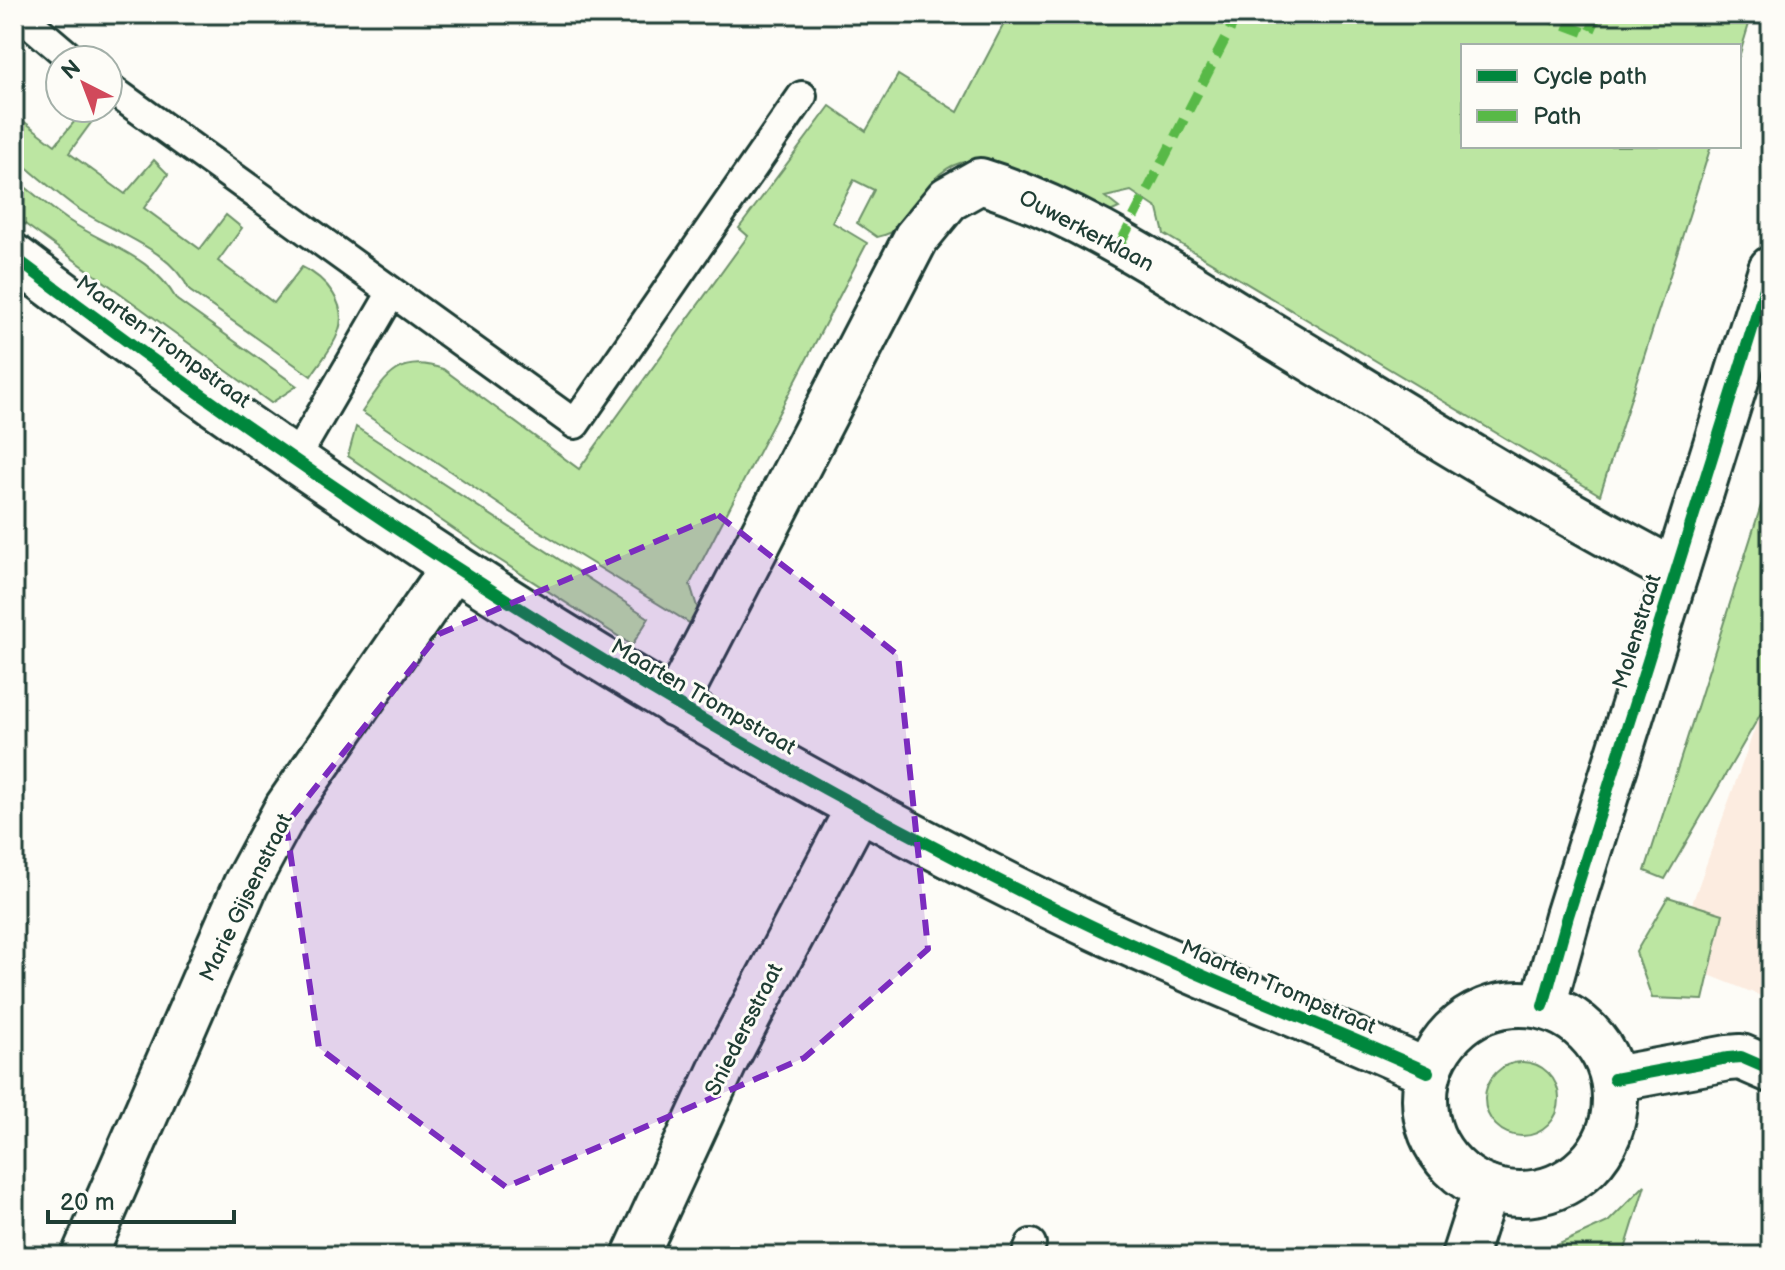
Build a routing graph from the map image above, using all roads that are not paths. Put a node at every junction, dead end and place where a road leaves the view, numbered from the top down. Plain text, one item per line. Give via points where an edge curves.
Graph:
1 (19, 14) edge
2 (54, 44) edge
3 (802, 96) dead end
4 (124, 99) edge
5 (1771, 269) edge
6 (21, 276) edge
7 (391, 294) junction
8 (295, 459) junction
9 (454, 566) junction
10 (1676, 572) junction
11 (675, 704) junction
12 (859, 807) junction
13 (1543, 1006) junction
14 (1771, 1070) edge
15 (1428, 1072) junction
16 (1614, 1079) junction
17 (1486, 1188) junction
18 (84, 1256) edge
19 (635, 1256) edge
20 (1464, 1256) edge

1 - 2 lane
3 - 7 lane via 575,424
4 - 7 lane
5 - 10 street, Molenstraat
6 - 8 street, Maarten Trompstraat
7 - 8 lane
8 - 9 street, Maarten Trompstraat
9 - 11 street, Maarten Trompstraat
9 - 18 street, Marie Gijsenstraat via 275,827
10 - 11 street, Ouwerkerklaan via 1586,525 1120,244 1027,195 980,181 948,199 916,238
10 - 13 street, Molenstraat
11 - 12 street, Maarten Trompstraat
12 - 15 street, Maarten Trompstraat via 1168,962
12 - 19 street, Sniedersstraat via 679,1153
13 - 15 street via 1518,1002 1487,1009 1460,1024
13 - 16 street via 1574,1019 1595,1038
14 - 16 street via 1741,1057
15 - 17 street via 1424,1105 1430,1133 1454,1168
16 - 17 street via 1614,1121 1601,1151 1580,1174 1552,1190 1521,1196
17 - 20 street

